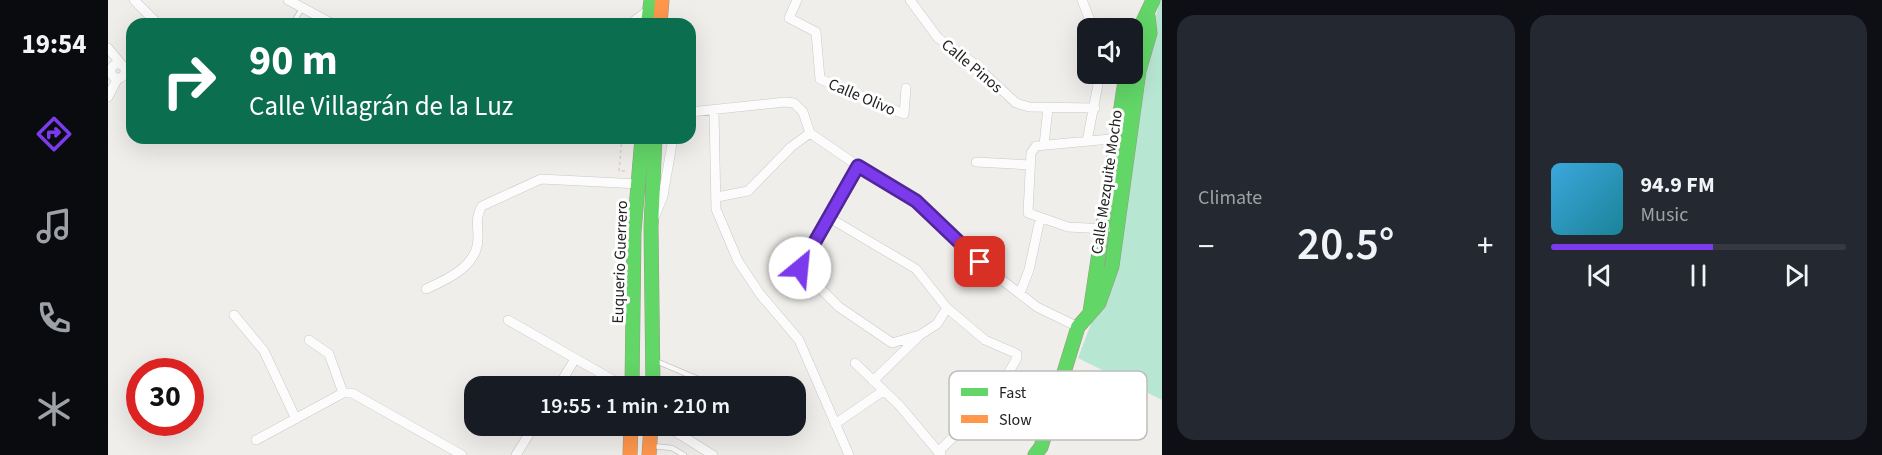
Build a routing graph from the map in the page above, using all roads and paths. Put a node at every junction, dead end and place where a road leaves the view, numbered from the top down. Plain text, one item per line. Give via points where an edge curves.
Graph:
1 (134, 0) edge
2 (662, 0) edge
3 (797, 0) edge
4 (909, 0) edge
5 (1082, 0) edge
6 (1153, 0) edge
7 (296, 3) edge
8 (650, 5) edge
9 (1148, 16) junction
10 (152, 18) edge
11 (295, 18) edge
12 (322, 18) edge
13 (636, 18) edge
14 (660, 18) edge
15 (1089, 18) edge
16 (1143, 25) edge
17 (108, 48) edge
18 (108, 55) edge
19 (118, 65) junction
20 (1099, 84) edge
21 (1121, 84) edge
22 (906, 88) dead end
23 (108, 97) edge
24 (1048, 108) junction
25 (1095, 108) junction
26 (714, 111) junction
27 (696, 112) edge
28 (810, 133) junction
29 (1124, 138) junction
30 (1087, 141) junction
31 (621, 144) edge
32 (642, 144) edge
33 (654, 144) edge
34 (672, 144) edge
35 (1044, 145) junction
36 (976, 162) dead end
37 (1030, 165) junction
38 (858, 166) junction
39 (640, 178) junction
40 (717, 197) junction
41 (828, 217) junction
42 (1040, 219) junction
43 (651, 227) junction
44 (1111, 230) junction
45 (426, 289) dead end
46 (1020, 293) junction
47 (947, 308) junction
48 (234, 315) dead end
49 (508, 320) dead end
50 (1078, 327) junction
51 (920, 335) junction
52 (309, 340) dead end
53 (892, 343) junction
54 (575, 359) junction
55 (653, 360) junction
56 (855, 363) dead end
57 (891, 363) junction
58 (1009, 371) edge
59 (1064, 371) edge
60 (565, 376) edge
61 (605, 376) edge
62 (632, 376) edge
63 (655, 376) edge
64 (691, 376) edge
65 (873, 381) junction
66 (883, 391) junction
67 (343, 393) junction
68 (296, 418) junction
69 (835, 424) junction
70 (528, 436) edge
71 (631, 436) edge
72 (650, 436) edge
73 (682, 436) edge
74 (256, 440) dead end
75 (952, 440) edge
76 (1043, 440) edge
77 (649, 451) edge
78 (939, 453) edge
79 (462, 455) edge
80 (516, 455) edge
81 (630, 455) edge
82 (684, 455) edge
83 (713, 455) edge
84 (849, 455) edge
85 (1035, 455) edge

1 - 10 street
2 - 14 main road
3 - 22 street, Calle Olivo via 789,18 816,32 820,79 904,114
4 - 24 street, Calle Pinos via 938,39 972,62 1009,99 1023,106
5 - 15 street
6 - 9 main road, Calle Mezquite Mocho
7 - 11 lane
7 - 12 street
8 - 13 street
9 - 16 main road, Calle Mezquite Mocho
9 - 29 main road, Calle Mezquite Mocho via 1150,33
17 - 19 street
18 - 19 street
19 - 23 street via 111,72 118,78
20 - 25 street
21 - 29 main road, Calle Mezquite Mocho
24 - 25 street, Calle Pinos
24 - 35 street
25 - 30 street
26 - 27 street
26 - 28 street via 794,103 803,112
26 - 40 street
28 - 38 street
28 - 40 street via 748,191
29 - 30 street
29 - 44 main road, Calle Mezquite Mocho
30 - 35 street
31 - 39 path via 619,171
32 - 39 main road, Euquerio Guerrero
33 - 43 main road, Euquerio Guerrero
34 - 43 street via 663,195
35 - 37 street via 1033,149
36 - 37 street
37 - 42 street via 1027,208 1028,213
38 - 41 street
38 - 46 street via 916,201
39 - 45 street via 541,179 482,206 477,213 475,257 451,277
39 - 62 main road, Euquerio Guerrero via 634,232
40 - 69 street via 716,209 738,261 799,340
41 - 47 street via 916,269
41 - 53 street via 801,264 802,272 839,307
42 - 44 street
42 - 46 street
43 - 55 main road, Euquerio Guerrero
44 - 50 main road, Calle Mezquite Mocho via 1112,266 1100,285 1099,303
46 - 50 street via 1046,314
47 - 51 street via 937,324
47 - 58 street via 986,340 1017,354
48 - 68 street via 264,351
49 - 54 street
50 - 59 main road, Calle Mezquite Mocho
51 - 53 street
51 - 57 street
52 - 67 street via 329,354
53 - 57 street
54 - 60 street
54 - 61 street
55 - 63 main road, Euquerio Guerrero
55 - 64 lane
56 - 65 street
57 - 65 street
65 - 66 street
66 - 69 street
66 - 78 street
67 - 68 street
67 - 79 street via 358,394
68 - 74 street
69 - 84 street
70 - 80 street
71 - 81 main road
72 - 77 main road
73 - 83 street
75 - 78 street
76 - 85 main road, Calle Mezquite Mocho
77 - 82 lane via 672,448

